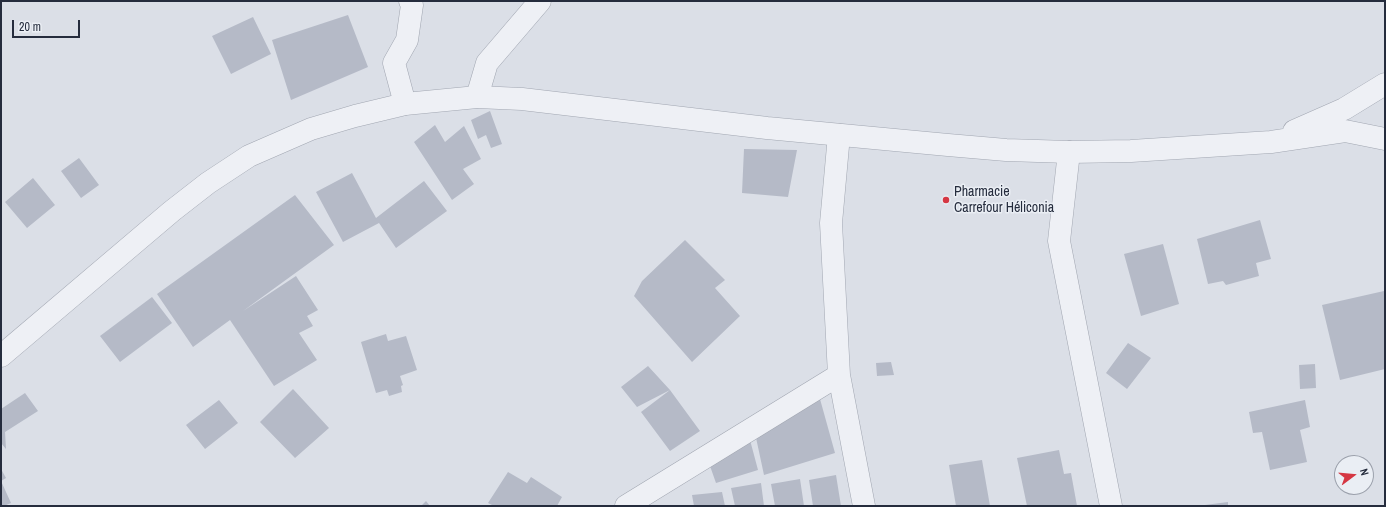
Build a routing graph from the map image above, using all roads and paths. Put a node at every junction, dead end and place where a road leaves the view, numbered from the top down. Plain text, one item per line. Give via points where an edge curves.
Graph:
1 (410, 1) edge
2 (540, 1) edge
3 (1385, 84) edge
4 (478, 97) junction
5 (405, 104) junction
6 (839, 135) junction
7 (1385, 139) edge
8 (1271, 142) junction
9 (1069, 152) junction
10 (1, 356) edge
11 (839, 375) junction
12 (626, 506) edge
13 (864, 506) edge
14 (1110, 506) edge

1 - 5 street via 412,5 407,40 394,63
2 - 4 street via 487,64
3 - 8 street via 1344,109
4 - 5 street
4 - 6 street via 522,98
5 - 10 street via 311,129 249,156 172,211
6 - 9 street via 1006,150
6 - 11 street via 831,223
7 - 8 street via 1344,131
8 - 9 street via 1131,151
9 - 14 street via 1059,241
11 - 12 street
11 - 13 street

